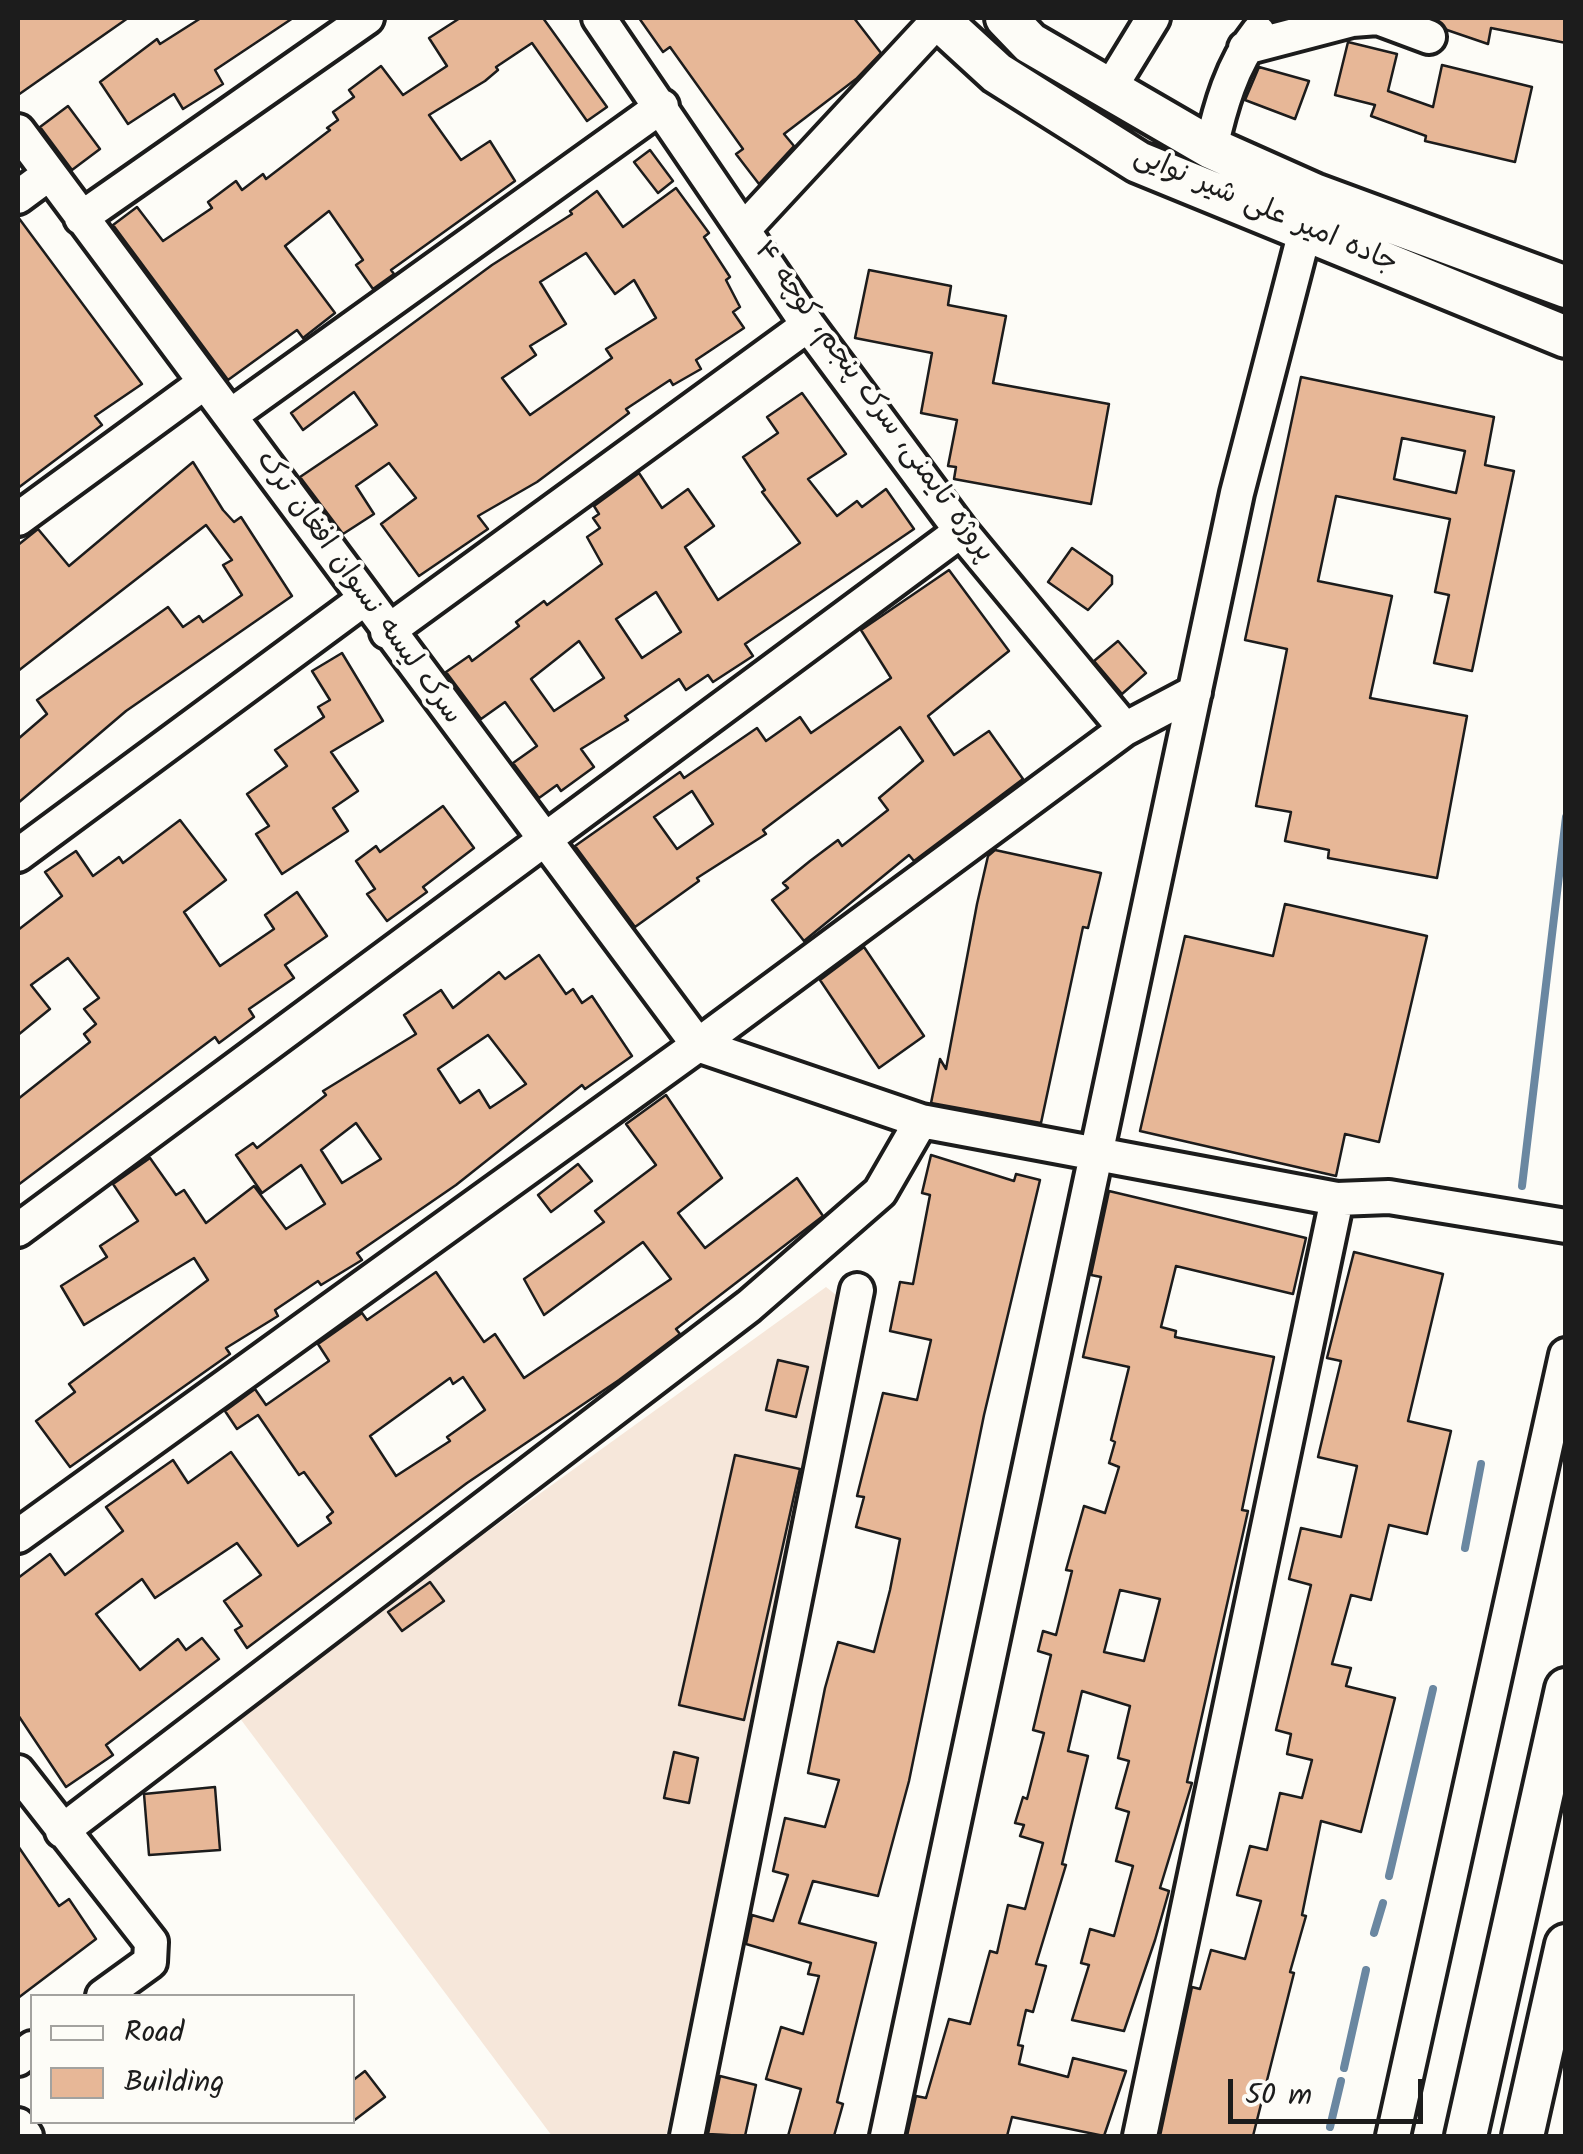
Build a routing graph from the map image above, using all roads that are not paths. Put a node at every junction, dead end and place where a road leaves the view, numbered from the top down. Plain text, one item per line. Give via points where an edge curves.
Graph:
1 (367, 18) edge
2 (599, 18) edge
3 (938, 18) edge
4 (1006, 18) edge
5 (1153, 18) edge
6 (1271, 18) edge
7 (1428, 37) dead end
8 (1245, 48) junction
9 (1109, 90) junction
10 (662, 106) junction
11 (18, 130) edge
12 (1211, 148) junction
13 (49, 174) junction
14 (18, 197) edge
15 (81, 218) junction
16 (745, 228) junction
17 (1305, 231) junction
18 (1566, 287) edge
19 (808, 325) junction
20 (1566, 337) edge
21 (204, 383) junction
22 (230, 416) junction
23 (18, 519) edge
24 (961, 531) junction
25 (363, 600) junction
26 (387, 632) junction
27 (1196, 692) junction
28 (1126, 729) junction
29 (544, 840) junction
30 (18, 855) edge
31 (698, 1045) junction
32 (921, 1121) junction
33 (1099, 1156) junction
34 (1338, 1199) junction
35 (1551, 1224) edge
36 (18, 1230) edge
37 (857, 1290) dead end
38 (1566, 1355) edge
39 (18, 1536) edge
40 (1566, 1690) edge
41 (18, 1772) edge
42 (62, 1831) junction
43 (1566, 1946) edge
44 (106, 1994) edge
45 (18, 2125) edge
46 (26, 2136) edge
47 (687, 2136) edge
48 (887, 2136) edge
49 (1140, 2136) edge
50 (1393, 2136) edge
51 (1466, 2136) edge
52 (1523, 2136) edge

1 - 15 street
2 - 10 street, پروژه تایمنی، سرک پنجم، کوچه ۴
3 - 16 street
3 - 17 main road, جاده امیر علی شیر نوایی via 997,73 1138,162
4 - 9 main road via 1030,43
5 - 9 street
6 - 8 street
7 - 8 street via 1378,18
8 - 12 street
9 - 12 main road
10 - 16 street, پروژه تایمنی، سرک پنجم، کوچه ۴
10 - 22 street
11 - 13 street, سرک لیسه نسوان افغان‌ ترک
12 - 18 main road via 1314,194
13 - 14 street
13 - 15 street, سرک لیسه نسوان افغان‌ ترک
15 - 21 street, سرک لیسه نسوان افغان‌ ترک
16 - 19 street, پروژه تایمنی، سرک پنجم، کوچه ۴
17 - 20 main road, جاده امیر علی شیر نوایی
17 - 27 street via 1261,392
19 - 24 street, پروژه تایمنی، سرک پنجم، کوچه ۴
19 - 26 street
21 - 22 street, سرک لیسه نسوان افغان‌ ترک
21 - 23 street
22 - 25 street, سرک لیسه نسوان افغان‌ ترک
24 - 28 street, پروژه تایمنی، سرک پنجم، کوچه ۴
24 - 29 street
25 - 26 street, سرک لیسه نسوان افغان‌ ترک
25 - 30 street
26 - 29 street, سرک لیسه نسوان افغان‌ ترک
27 - 28 street
27 - 33 street
28 - 31 street
29 - 31 street, سرک لیسه نسوان افغان‌ ترک
29 - 36 street
31 - 32 street
31 - 39 street
32 - 33 street
32 - 42 street via 880,1192 750,1306
33 - 34 street
33 - 48 street
34 - 35 street via 1388,1198
34 - 49 street
37 - 47 street
38 - 50 street
40 - 51 main road
41 - 42 street
42 - 44 street via 154,1951 150,1962
43 - 52 main road
45 - 46 street

